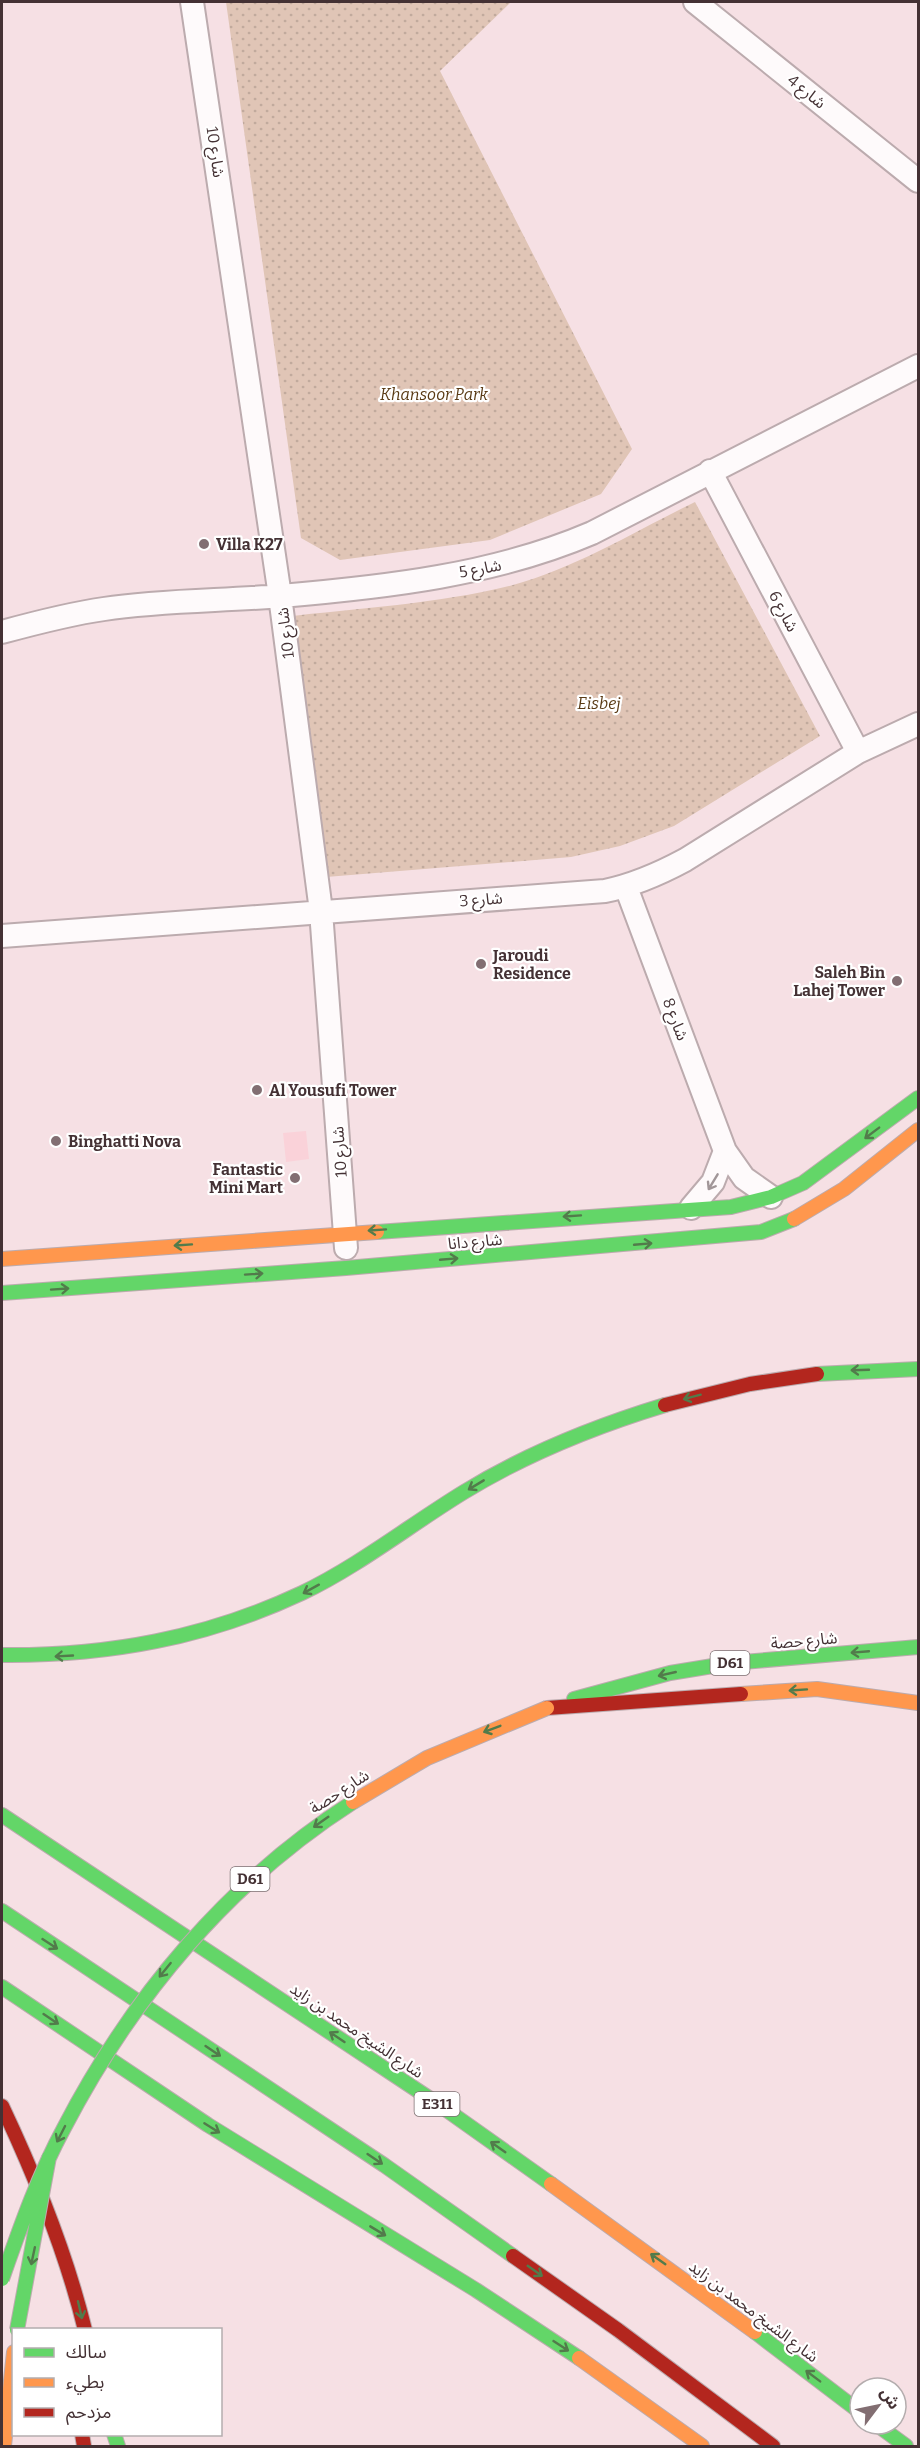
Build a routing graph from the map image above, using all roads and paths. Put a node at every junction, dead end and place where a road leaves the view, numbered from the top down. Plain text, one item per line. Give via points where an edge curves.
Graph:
1 (192, 2) edge
2 (695, 2) edge
3 (918, 182) edge
4 (918, 366) edge
5 (710, 471) junction
6 (280, 596) junction
7 (2, 632) edge
8 (918, 724) edge
9 (858, 752) junction
10 (626, 887) junction
11 (321, 911) junction
12 (2, 936) edge
13 (918, 1098) edge
14 (918, 1130) edge
15 (725, 1151) junction
16 (771, 1197) junction
17 (691, 1208) junction
18 (346, 1233) junction
19 (2, 1259) edge
20 (346, 1268) junction
21 (2, 1293) edge
22 (918, 1370) edge
23 (749, 1384) junction
24 (847, 1387) dead end
25 (918, 1647) edge
26 (2, 1655) edge
27 (918, 1703) edge
28 (547, 1708) junction
29 (2, 1815) edge
30 (2, 1911) edge
31 (2, 1988) edge
32 (2, 2106) edge
33 (50, 2157) junction
34 (47, 2215) junction
35 (51, 2264) dead end
36 (2, 2279) edge
37 (17, 2328) edge
38 (84, 2328) edge
39 (12, 2371) edge
40 (848, 2403) edge
41 (892, 2436) edge
42 (4, 2446) edge
43 (702, 2446) edge
44 (773, 2446) edge
45 (906, 2446) edge

1 - 6 street, شارع 10
2 - 3 street, شارع 4
4 - 5 street, شارع 5
5 - 6 street, شارع 5 via 592,533 512,563 396,584
5 - 9 street, شارع 6
6 - 7 street, شارع 5 via 103,609
6 - 11 street, شارع 10
8 - 9 street, شارع 3
9 - 10 street, شارع 3 via 685,860
10 - 11 street, شارع 3
10 - 15 street, شارع 8
11 - 12 street, شارع 3
11 - 18 street, شارع 10
13 -> 16 main road, شارع دانا via 803,1183
20 -> 14 main road, شارع دانا via 761,1232 830,1201
15 - 16 street, شارع 8 via 744,1178
15 -> 17 street via 713,1182
16 - 17 main road, شارع دانا via 731,1207
17 -> 18 main road, شارع دانا
18 -> 19 main road, شارع دانا
18 - 20 street, شارع 10
21 -> 20 main road, شارع دانا
22 -> 23 main road via 842,1371
23 - 24 main road
23 -> 26 main road via 636,1413 528,1458 437,1508 337,1574 251,1617 147,1647 40,1657
25 -> 28 main road, شارع حصة / D61 via 731,1663 660,1676
27 -> 28 main road via 817,1689
28 -> 33 main road, شارع حصة / D61, bridge via 466,1739 389,1778 317,1825 250,1879 189,1940 135,2007 88,2080
40 -> 29 main road, شارع الشيخ محمد بن زايد / E311 via 674,2271 441,2106
30 -> 44 main road via 384,2165 618,2330
31 -> 43 main road via 208,2125 522,2320
32 - 34 main road via 33,2172
33 - 36 main road, شارع حصة / D61, bridge via 15,2237
33 -> 37 main road, bridge
34 - 35 main road
34 -> 38 main road via 74,2286
39 - 42 main road
41 - 45 main road

